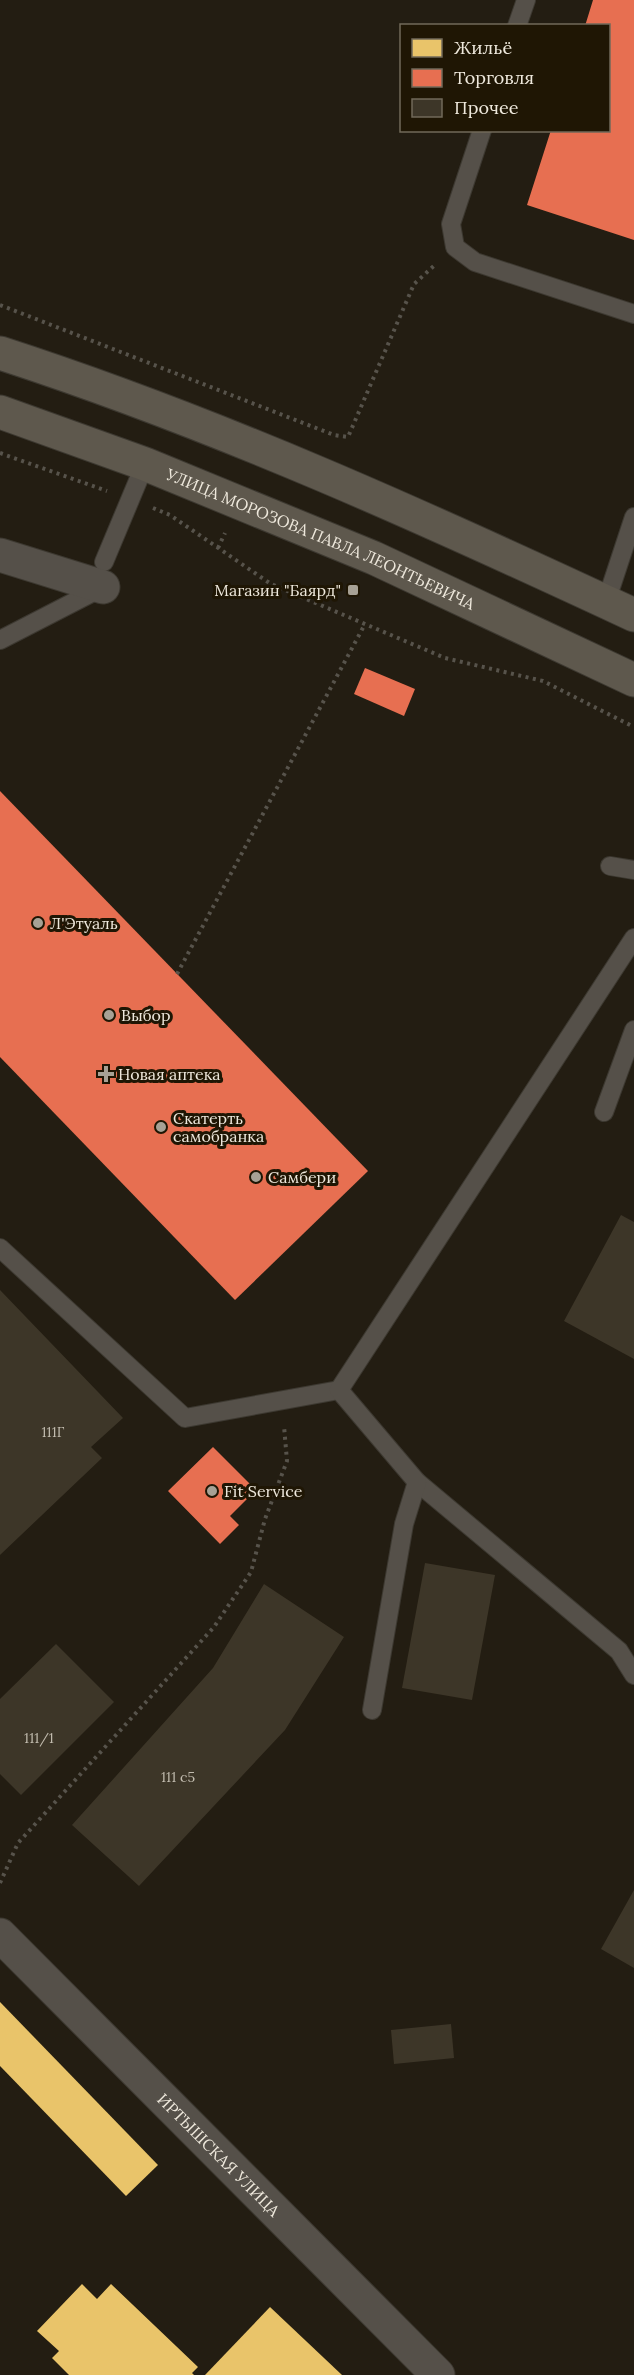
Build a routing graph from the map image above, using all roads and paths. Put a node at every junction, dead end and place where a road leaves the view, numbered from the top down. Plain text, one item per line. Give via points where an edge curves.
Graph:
1 (526, 0) edge
2 (519, 24) edge
3 (481, 132) edge
4 (455, 247) junction
5 (0, 305) edge
6 (634, 314) edge
7 (0, 353) edge
8 (0, 412) edge
9 (145, 464) junction
10 (634, 517) edge
11 (218, 548) dead end
12 (0, 555) edge
13 (103, 574) junction
14 (620, 609) edge
15 (365, 624) junction
16 (0, 640) edge
17 (634, 680) edge
18 (634, 726) edge
19 (610, 866) dead end
20 (634, 870) edge
21 (634, 938) edge
22 (177, 974) dead end
23 (634, 1030) edge
24 (604, 1112) dead end
25 (0, 1248) edge
26 (339, 1390) junction
27 (283, 1420) dead end
28 (417, 1482) junction
29 (634, 1675) edge
30 (372, 1710) dead end
31 (0, 1883) edge
32 (0, 1935) edge
33 (438, 2375) edge

1 - 2 lane
3 - 4 lane via 451,224
4 - 5 path via 414,284 348,437 334,435
4 - 6 lane via 475,262
7 - 14 main road via 98,385 263,448 404,508
8 - 9 main road, УЛИЦА МОРОЗОВА ПАВЛА ЛЕОНТЬЕВИЧА
9 - 13 lane
9 - 17 main road, УЛИЦА МОРОЗОВА ПАВЛА ЛЕОНТЬЕВИЧА via 374,558
10 - 14 lane
11 - 15 path via 271,584
12 - 13 street
13 - 16 lane
15 - 18 path via 445,658 543,681
15 - 22 path
19 - 20 lane
21 - 26 lane
23 - 24 lane
25 - 26 lane via 185,1418
26 - 28 lane
27 - 31 path via 287,1461 265,1519 251,1572 214,1627 18,1843
28 - 29 lane via 619,1651
28 - 30 lane via 404,1524
32 - 33 street, ИРТЫШСКАЯ УЛИЦА

